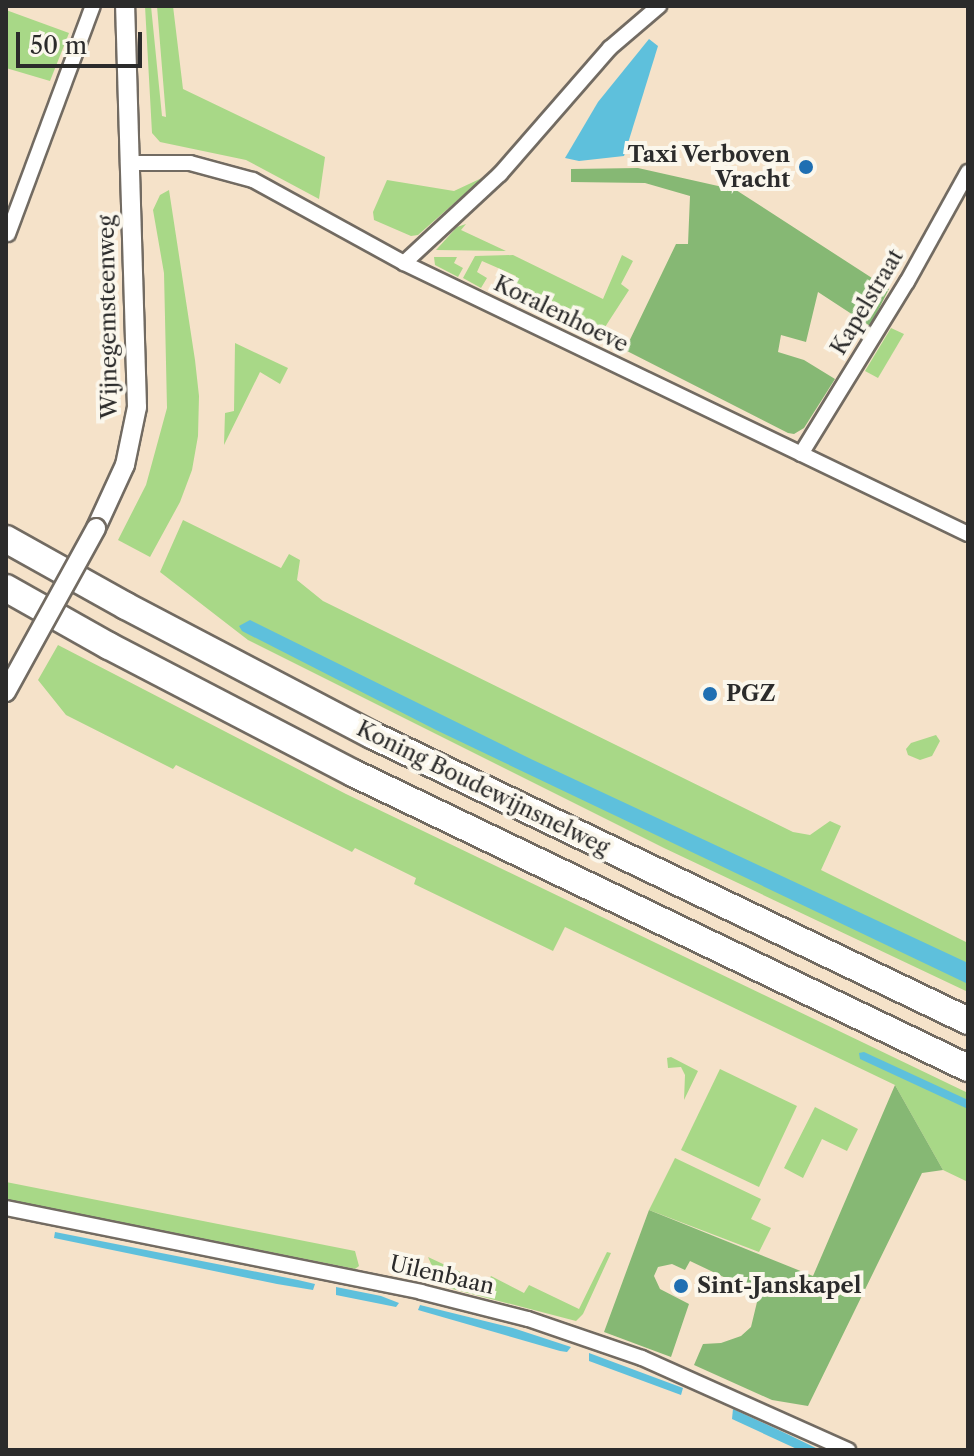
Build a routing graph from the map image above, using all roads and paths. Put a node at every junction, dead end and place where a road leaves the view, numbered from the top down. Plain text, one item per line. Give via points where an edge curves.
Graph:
1 (93, 6) edge
2 (125, 6) edge
3 (659, 6) edge
4 (130, 163) junction
5 (968, 172) edge
6 (8, 234) dead end
7 (404, 263) junction
8 (801, 454) junction
9 (968, 534) edge
10 (6, 539) edge
11 (6, 588) edge
12 (6, 692) edge
13 (968, 1021) edge
14 (968, 1068) edge
15 (6, 1208) edge
16 (848, 1450) edge

1 - 6 street
2 - 4 street, Wijnegemsteenweg
3 - 7 street via 610,48 500,174
4 - 7 street, Koralenhoeve via 190,163 242,176
4 - 12 street, Wijnegemsteenweg, bridge via 137,407 125,465
5 - 8 street, Kapelstraat
7 - 8 street, Koralenhoeve
8 - 9 street, Koralenhoeve
10 - 13 highway, Koning Boudewijnsnelweg via 372,735
11 - 14 highway, Koning Boudewijnsnelweg via 353,773
15 - 16 street, Uilenbaan via 421,1292 528,1319 655,1363

